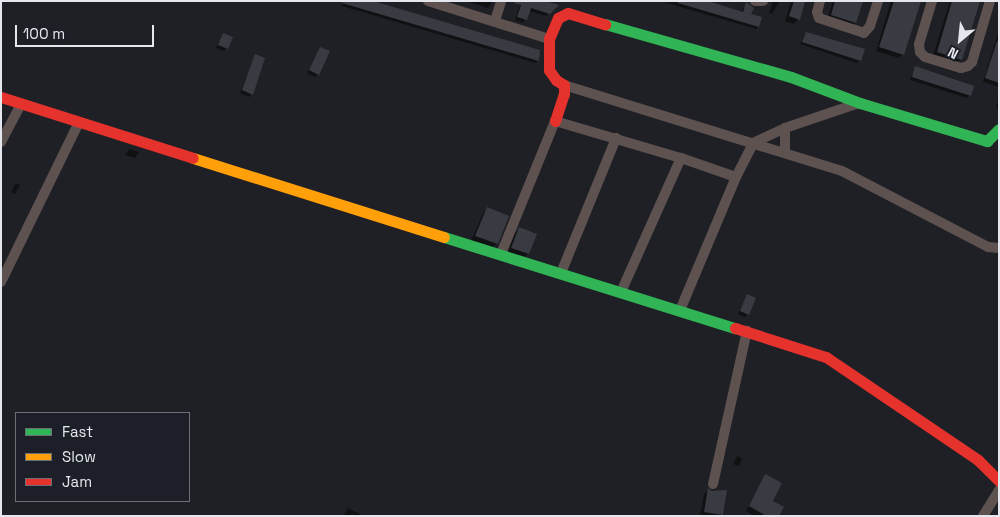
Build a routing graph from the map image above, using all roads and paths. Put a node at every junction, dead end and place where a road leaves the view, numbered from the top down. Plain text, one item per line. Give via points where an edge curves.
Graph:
1 (428, 1) edge
2 (501, 1) edge
3 (755, 1) edge
4 (763, 1) edge
5 (820, 1) edge
6 (878, 1) edge
7 (932, 1) edge
8 (990, 1) edge
9 (495, 21) junction
10 (549, 39) junction
11 (564, 86) junction
12 (1, 97) edge
13 (860, 103) junction
14 (22, 104) junction
15 (555, 121) junction
16 (79, 122) junction
17 (784, 128) junction
18 (999, 129) edge
19 (616, 138) junction
20 (987, 141) junction
21 (1, 142) edge
22 (753, 143) junction
23 (999, 144) edge
24 (784, 152) junction
25 (681, 158) junction
26 (736, 177) junction
27 (999, 248) edge
28 (501, 254) junction
29 (561, 273) junction
30 (1, 282) edge
31 (621, 292) junction
32 (680, 310) junction
33 (747, 332) junction
34 (999, 481) edge
35 (714, 484) dead end
36 (999, 490) edge
37 (982, 516) edge

1 - 9 street
2 - 9 street
3 - 4 street
5 - 6 street via 819,18 864,33 870,26
7 - 8 street via 919,44 920,52 925,57 961,68 972,62
9 - 10 street
10 - 11 street via 550,70
10 - 13 street via 558,18 568,13 791,77
11 - 15 street
11 - 22 street
12 - 14 street
13 - 17 street
13 - 20 street
14 - 16 street
14 - 21 street
15 - 19 street
15 - 28 street
16 - 28 street
16 - 30 street
17 - 22 street
17 - 24 street
18 - 20 street
19 - 25 street
19 - 29 street
20 - 23 street
22 - 24 street
22 - 26 street
24 - 27 street via 842,171 988,247
25 - 26 street
25 - 31 street
26 - 32 street
28 - 29 street
29 - 31 street
31 - 32 street
32 - 33 street
33 - 34 street via 826,357 978,460
33 - 35 street
36 - 37 street

